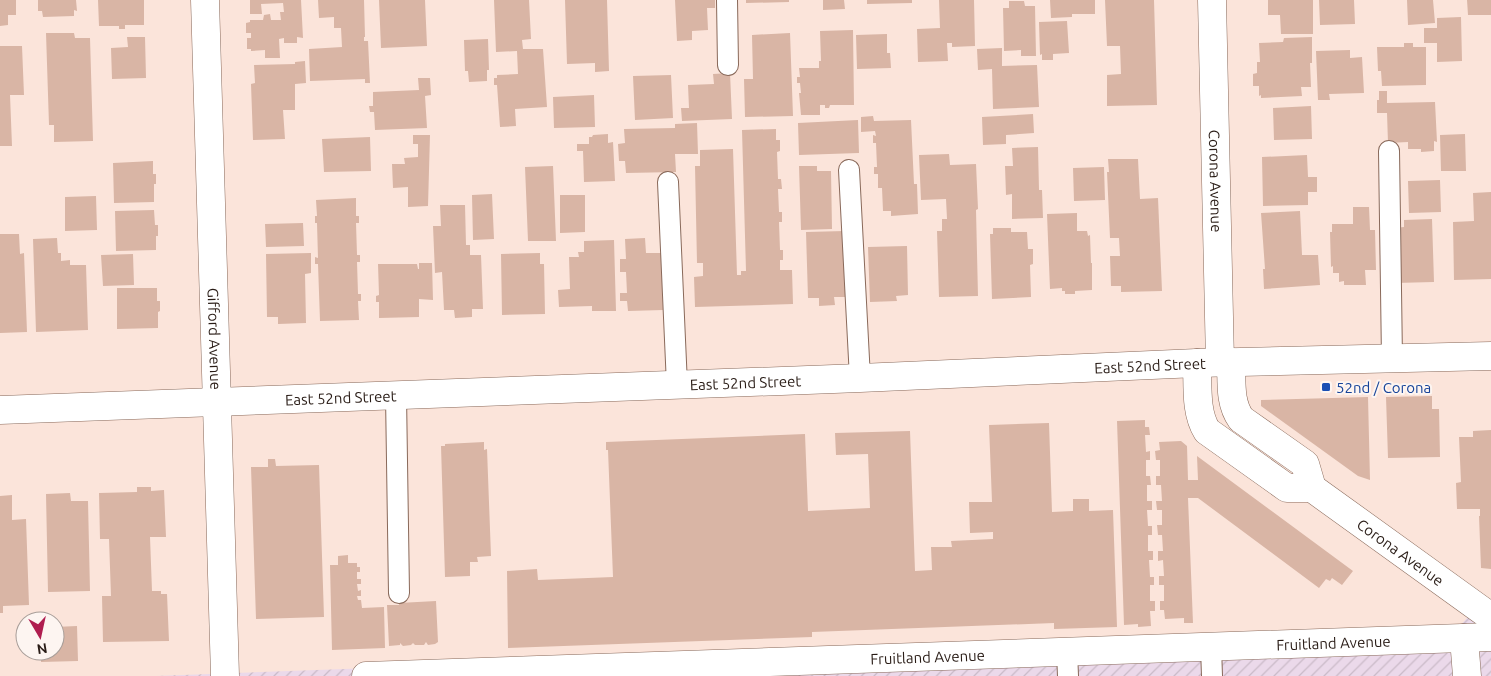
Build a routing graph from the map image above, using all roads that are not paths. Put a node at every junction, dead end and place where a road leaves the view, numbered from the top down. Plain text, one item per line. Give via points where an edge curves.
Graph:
1 (205, 0) edge
2 (727, 0) edge
3 (1212, 0) edge
4 (728, 65) dead end
5 (1388, 151) dead end
6 (849, 170) dead end
7 (668, 182) dead end
8 (1491, 356) edge
9 (1392, 359) junction
10 (1216, 363) junction
11 (860, 378) junction
12 (676, 385) junction
13 (396, 395) junction
14 (217, 402) junction
15 (0, 410) edge
16 (399, 593) dead end
17 (1491, 617) edge
18 (1491, 637) edge
19 (1464, 638) junction
20 (1211, 647) junction
21 (1067, 664) edge
22 (225, 676) edge
23 (366, 676) edge
24 (1212, 676) edge
25 (1467, 676) edge

1 - 14 street, Gifford Avenue
2 - 4 lane
3 - 10 street, Corona Avenue
5 - 9 lane
6 - 11 lane
7 - 12 lane
8 - 9 street, East 52nd Street
9 - 10 street, East 52nd Street
10 - 11 street, East 52nd Street
10 - 17 street, Corona Avenue via 1199,409 1208,430 1287,488 1312,488
11 - 12 street, East 52nd Street
12 - 13 street, East 52nd Street
13 - 14 street, East 52nd Street
13 - 16 lane
14 - 15 street, East 52nd Street
14 - 22 street, Gifford Avenue
18 - 19 street, Fruitland Avenue
19 - 20 street, Fruitland Avenue
19 - 25 street
20 - 21 street, Fruitland Avenue
20 - 24 lane
21 - 23 street, Fruitland Avenue

